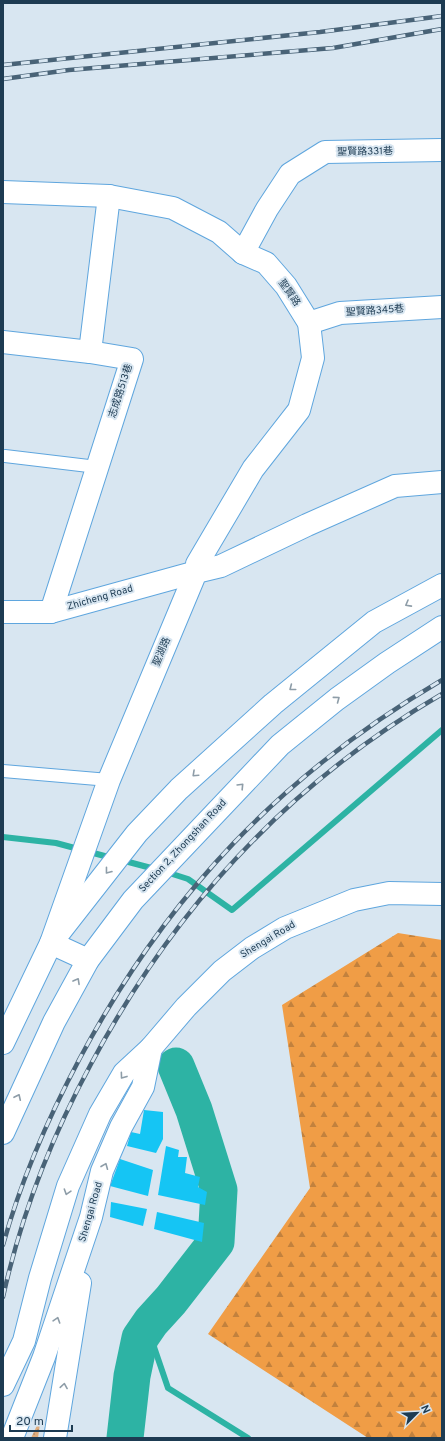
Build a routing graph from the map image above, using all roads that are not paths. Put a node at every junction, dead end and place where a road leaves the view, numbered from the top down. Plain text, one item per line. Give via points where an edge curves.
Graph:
1 (442, 150) edge
2 (3, 192) edge
3 (109, 196) junction
4 (244, 253) junction
5 (442, 307) edge
6 (309, 323) junction
7 (3, 342) edge
8 (90, 352) junction
9 (5, 456) dead end
10 (97, 467) junction
11 (442, 482) edge
12 (196, 572) junction
13 (442, 585) edge
14 (3, 612) edge
15 (51, 612) junction
16 (442, 627) edge
17 (3, 770) edge
18 (109, 780) junction
19 (442, 894) edge
20 (51, 943) junction
21 (88, 960) junction
22 (3, 1043) edge
23 (151, 1048) junction
24 (3, 1133) edge
25 (91, 1217) junction
26 (24, 1340) junction
27 (3, 1355) edge
28 (3, 1385) edge
29 (12, 1438) edge
30 (55, 1438) edge

1 - 4 main road, 聖賢路331巷 via 325,152 290,174
2 - 3 main road, 聖賢路
3 - 4 main road, 聖賢路 via 174,208 219,232
3 - 8 main road
4 - 6 main road, 聖賢路 via 266,263 286,286
5 - 6 main road, 聖賢路345巷 via 340,313
6 - 12 main road, 聖賢路 via 313,358 299,410 253,469 197,564
7 - 8 main road
8 - 10 main road, 志成路513巷 via 132,359
9 - 10 lane
10 - 15 main road, 志成路513巷
11 - 12 main road via 395,486 222,566
12 - 15 main road, Zhicheng Road
12 - 18 main road, 聖湖路
13 -> 20 main road via 374,622 226,745 137,833
14 - 15 main road, Zhicheng Road
21 -> 16 main road, Section 2, Zhongshan Road via 133,900 280,745 344,694
17 - 18 lane
18 - 20 main road, 聖湖路
19 - 23 main road, Shengai Road via 389,892 354,900 285,928 252,948 222,971 186,1007
20 - 21 main road
20 - 22 main road
24 -> 21 main road, Section 2, Zhongshan Road via 54,1022
25 -> 23 main road, Shengai Road via 102,1171 143,1087
23 -> 26 main road, Shengai Road via 124,1073 100,1114 68,1186
29 -> 25 main road, Shengai Road via 44,1357
30 -> 25 main road
26 - 27 main road
26 - 28 main road, Shengai Road

